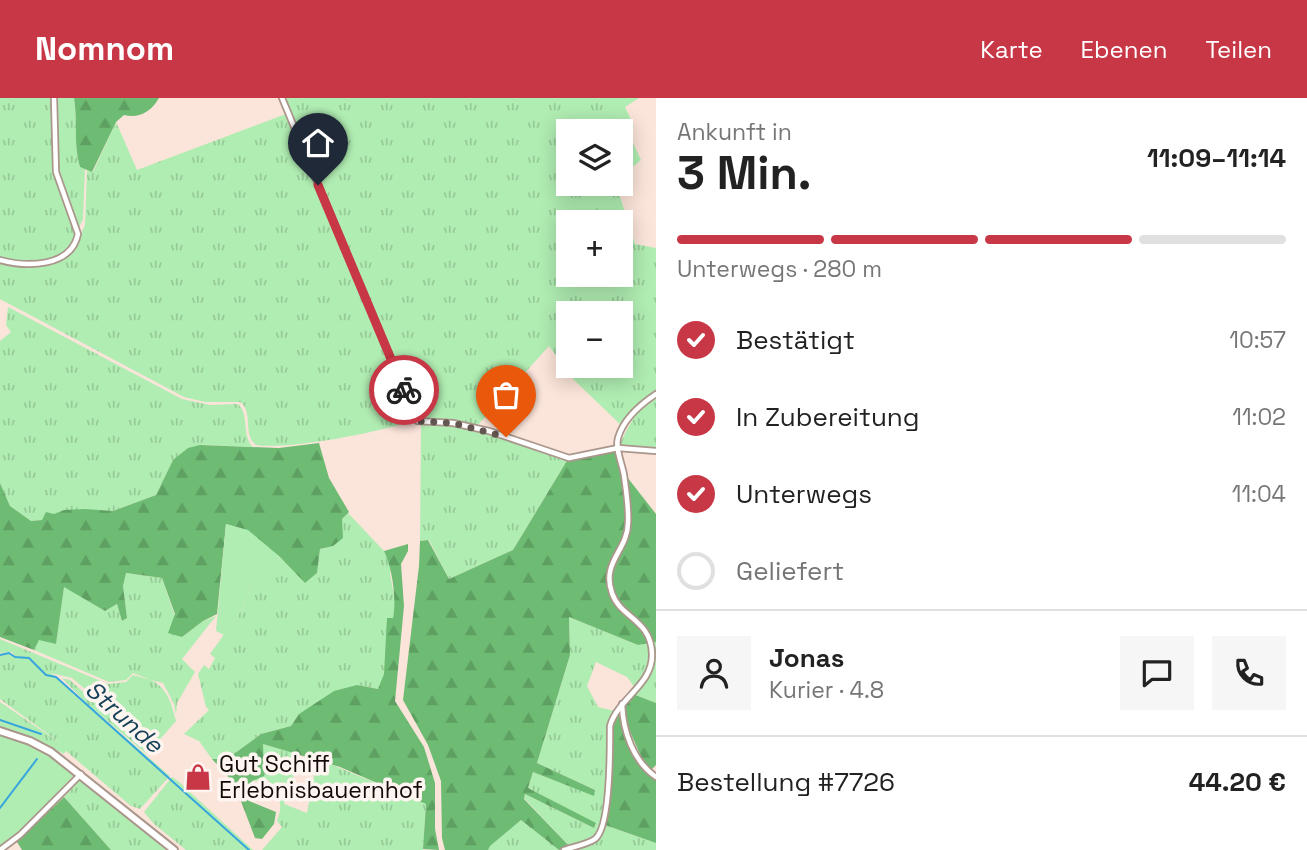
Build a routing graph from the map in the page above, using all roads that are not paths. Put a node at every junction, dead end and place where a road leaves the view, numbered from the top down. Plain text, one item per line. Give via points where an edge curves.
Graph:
1 (54, 98) edge
2 (282, 98) edge
3 (0, 260) edge
4 (656, 394) edge
5 (618, 448) junction
6 (656, 450) edge
7 (622, 703) junction
8 (0, 731) edge
9 (81, 774) junction
10 (656, 777) edge
11 (0, 850) edge
12 (174, 850) edge
13 (564, 850) edge

1 - 3 street via 57,172 78,234 76,244 64,256 44,262
2 - 5 street via 417,421 489,431 569,458
4 - 5 street via 623,427
5 - 6 street
5 - 7 street via 628,523 626,541 614,556 609,578 612,595 649,636 652,652 647,677
7 - 10 street via 622,723 639,762
7 - 13 street via 610,726 602,830 595,839
8 - 9 main road via 51,752
9 - 11 street
9 - 12 main road

